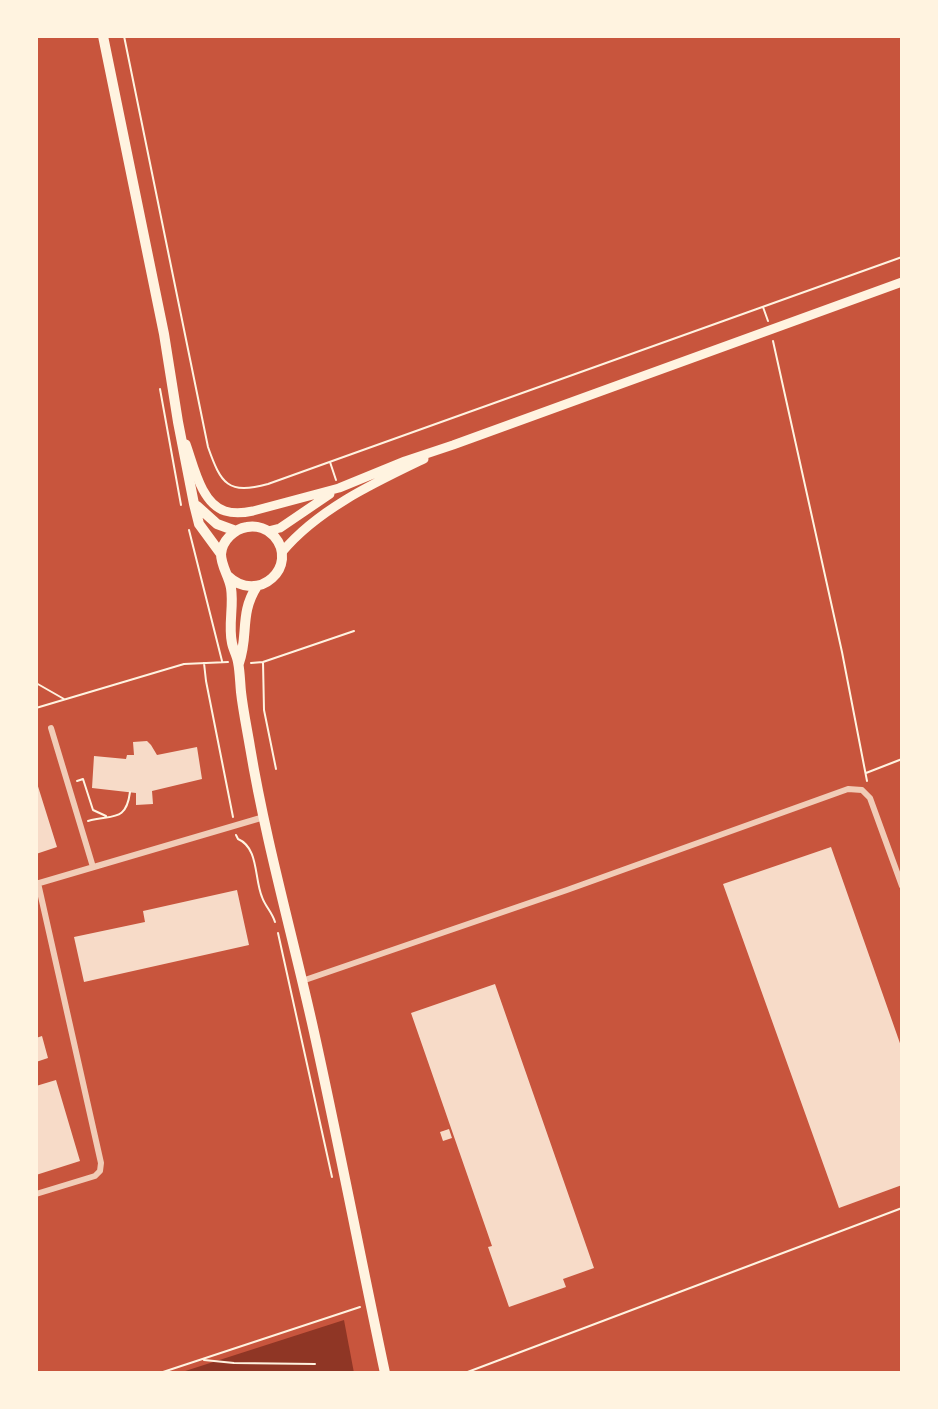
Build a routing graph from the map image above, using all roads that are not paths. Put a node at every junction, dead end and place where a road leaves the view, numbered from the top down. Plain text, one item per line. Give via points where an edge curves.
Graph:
1 (102, 36) edge
2 (902, 282) edge
3 (178, 422) junction
4 (453, 445) junction
5 (339, 488) junction
6 (194, 504) junction
7 (236, 531) junction
8 (268, 531) junction
9 (282, 552) junction
10 (221, 554) junction
11 (228, 576) junction
12 (257, 586) junction
13 (239, 663) junction
14 (51, 728) dead end
15 (264, 817) junction
16 (93, 867) junction
17 (37, 884) edge
18 (902, 886) edge
19 (302, 981) junction
20 (36, 1194) edge
21 (385, 1373) edge

1 - 3 main road via 164,333
2 - 4 main road
3 - 5 main road via 206,494 225,511 253,512
3 - 6 main road
4 - 5 main road
4 - 9 main road via 327,512 299,532
5 - 8 main road via 280,528
6 - 7 main road via 217,525
6 - 10 main road via 199,524
7 - 8 main road via 249,526
7 - 10 main road via 226,540
8 - 9 main road
9 - 12 main road via 281,565 274,577
10 - 11 main road
11 - 12 main road via 239,584
11 - 13 main road via 231,641
12 - 13 main road via 246,610
13 - 15 main road via 252,762
14 - 16 street
15 - 16 street
15 - 19 main road
16 - 17 street
17 - 20 street via 101,1163 95,1176
18 - 19 street via 870,798 863,790 848,789
19 - 21 main road

